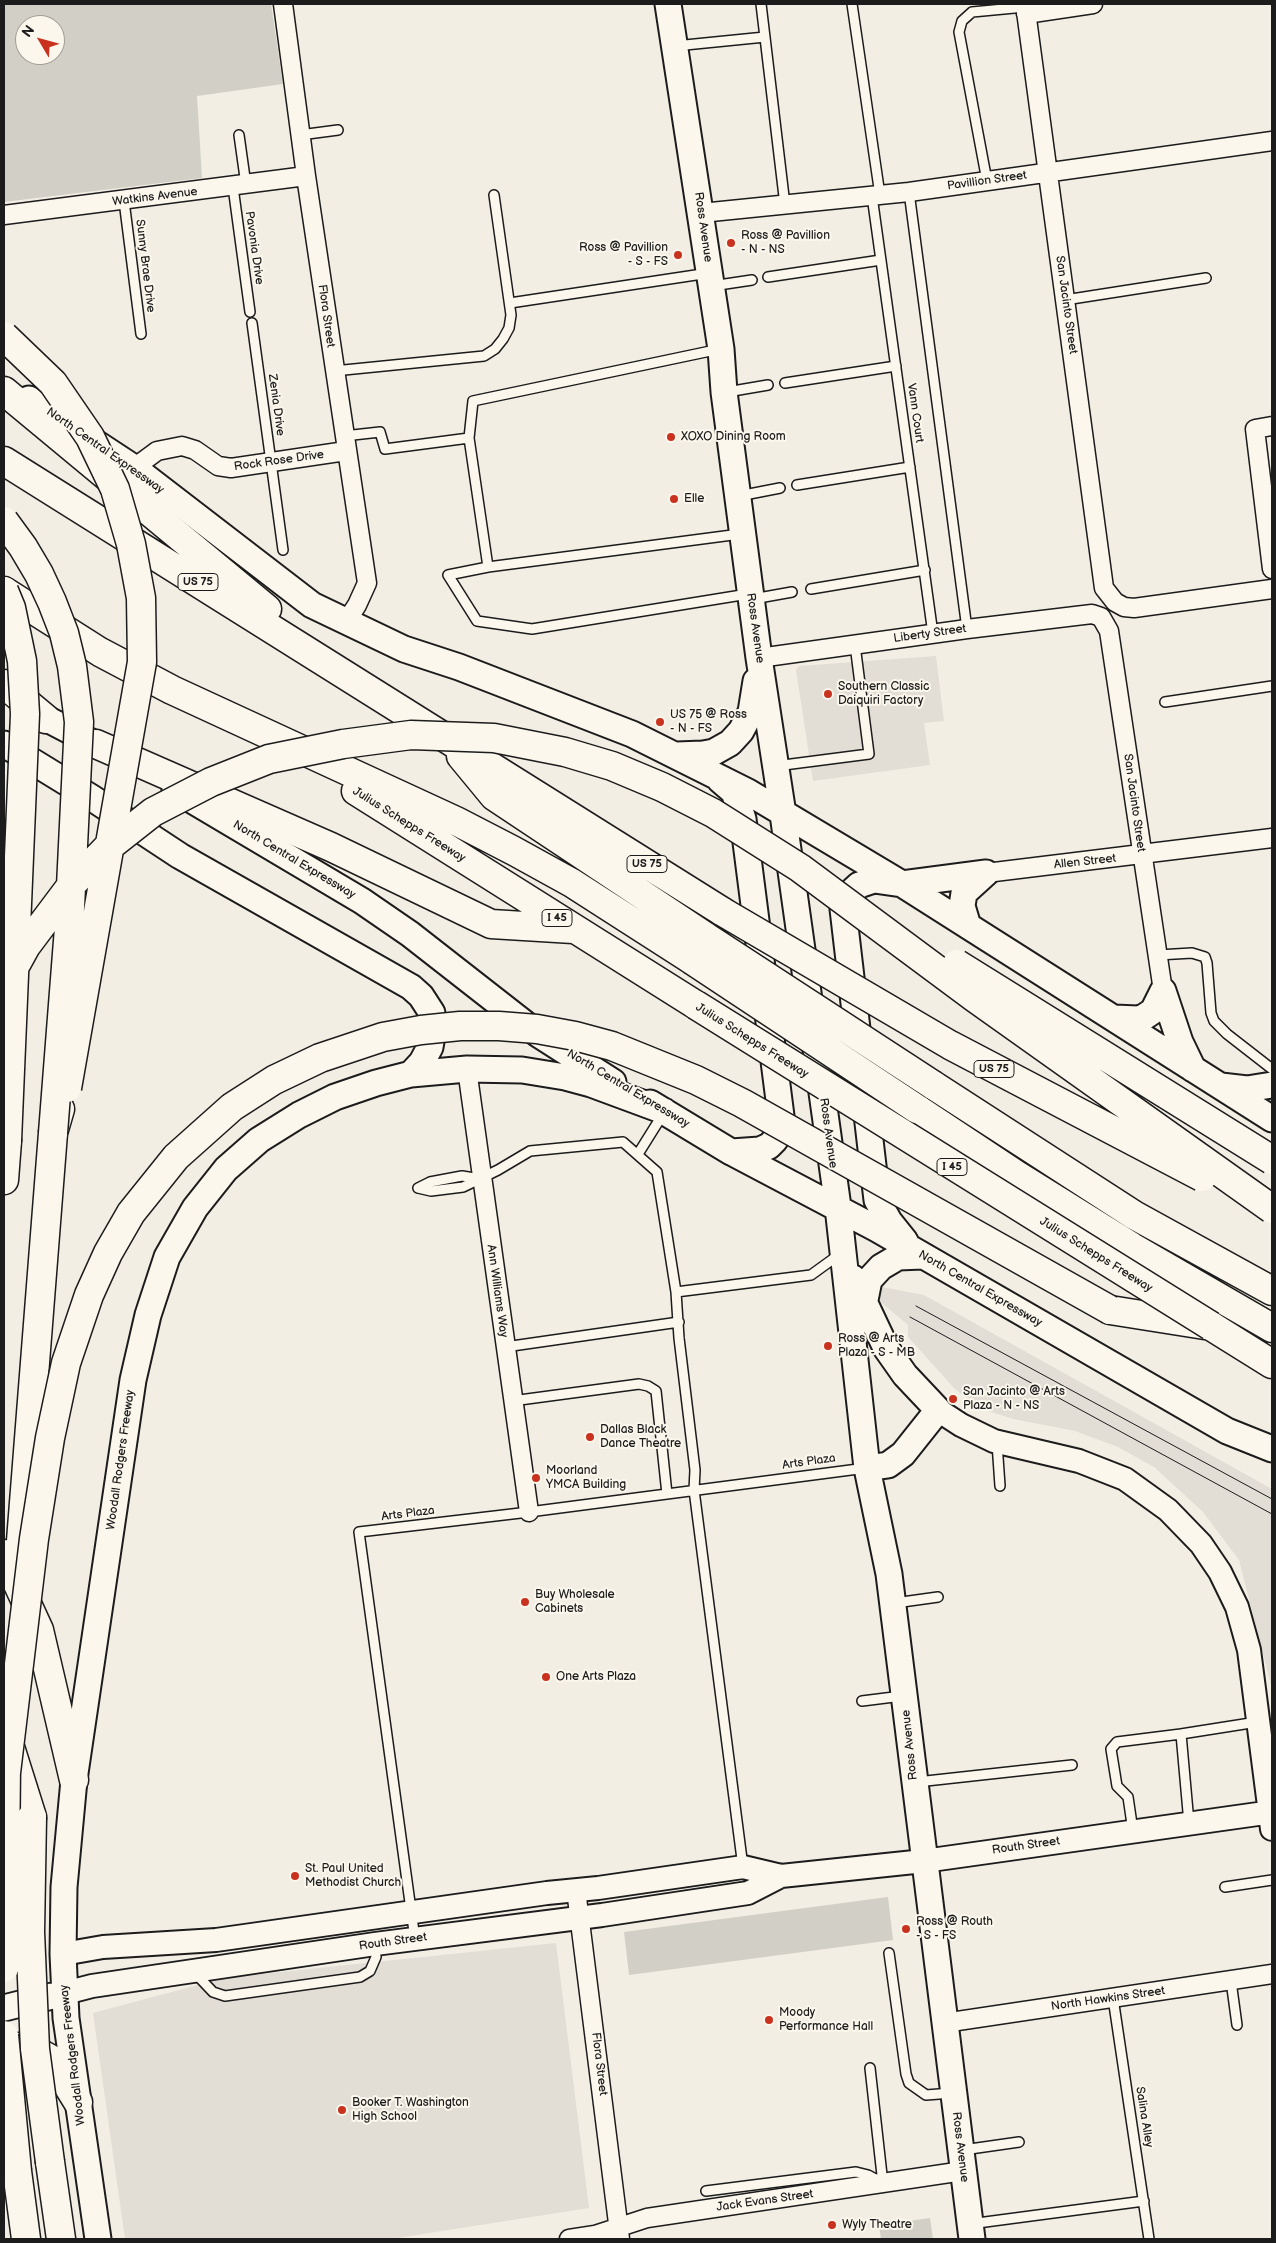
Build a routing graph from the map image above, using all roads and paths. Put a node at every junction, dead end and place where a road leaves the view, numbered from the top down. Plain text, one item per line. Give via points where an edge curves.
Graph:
1 (283, 4) edge
2 (668, 4) edge
3 (761, 4) edge
4 (852, 4) edge
5 (1093, 4) edge
6 (1025, 8) edge
7 (765, 38) junction
8 (675, 46) junction
9 (338, 130) dead end
10 (239, 135) dead end
11 (300, 136) junction
12 (1272, 141) edge
13 (1049, 173) junction
14 (306, 176) junction
15 (987, 181) junction
16 (239, 186) junction
17 (909, 192) junction
18 (494, 195) dead end
19 (876, 196) junction
20 (124, 200) junction
21 (785, 205) junction
22 (701, 213) junction
23 (4, 215) edge
24 (881, 260) junction
25 (768, 277) dead end
26 (1206, 278) dead end
27 (710, 279) junction
28 (752, 280) dead end
29 (1065, 300) junction
30 (510, 304) junction
31 (250, 312) dead end
32 (252, 323) dead end
33 (141, 334) dead end
34 (4, 336) edge
35 (721, 349) junction
36 (896, 366) junction
37 (334, 371) junction
38 (4, 382) edge
39 (785, 383) dead end
40 (768, 385) dead end
41 (4, 391) edge
42 (724, 392) junction
43 (1272, 426) edge
44 (469, 438) junction
45 (345, 443) junction
46 (4, 461) edge
47 (271, 462) junction
48 (910, 467) junction
49 (134, 468) junction
50 (797, 485) dead end
51 (780, 488) dead end
52 (738, 496) junction
53 (4, 521) edge
54 (743, 533) junction
55 (283, 550) dead end
56 (488, 566) junction
57 (1272, 569) edge
58 (924, 570) junction
59 (811, 589) dead end
60 (1272, 589) edge
61 (4, 591) edge
62 (792, 592) dead end
63 (751, 596) junction
64 (1101, 617) joint
65 (346, 622) junction
66 (966, 629) junction
67 (933, 634) junction
68 (855, 645) junction
69 (759, 658) junction
70 (4, 684) edge
71 (1272, 686) edge
72 (4, 696) edge
73 (1165, 702) dead end
74 (392, 704) junction
75 (46, 719) junction
76 (231, 719) junction
77 (445, 736) junction
78 (4, 744) edge
79 (96, 744) junction
80 (674, 755) junction
81 (776, 766) junction
82 (714, 774) junction
83 (783, 814) junction
84 (1272, 838) edge
85 (1141, 856) junction
86 (800, 868) junction
87 (986, 873) junction
88 (902, 884) junction
89 (968, 926) junction
90 (574, 929) junction
91 (1158, 955) junction
92 (4, 986) edge
93 (1163, 991) junction
94 (1114, 1018) junction
95 (467, 1069) junction
96 (1193, 1069) junction
97 (1272, 1069) edge
98 (411, 1074) junction
99 (1272, 1085) edge
100 (1219, 1086) junction
101 (664, 1111) junction
102 (1272, 1120) edge
103 (53, 1133) junction
104 (731, 1152) junction
105 (638, 1154) junction
106 (1272, 1160) edge
107 (481, 1179) junction
108 (4, 1180) edge
109 (838, 1207) junction
110 (1272, 1209) edge
111 (1272, 1214) edge
112 (842, 1252) junction
113 (917, 1253) junction
114 (676, 1292) junction
115 (1272, 1292) edge
116 (864, 1304) junction
117 (679, 1322) junction
118 (1211, 1326) junction
119 (1272, 1328) edge
120 (505, 1347) junction
121 (1272, 1364) edge
122 (512, 1401) junction
123 (938, 1410) junction
124 (997, 1442) junction
125 (1272, 1449) edge
126 (867, 1468) junction
127 (1000, 1486) dead end
128 (694, 1490) junction
129 (667, 1494) junction
130 (529, 1512) junction
131 (4, 1554) edge
132 (938, 1597) dead end
133 (892, 1603) junction
134 (905, 1696) junction
135 (862, 1701) dead end
136 (1258, 1722) junction
137 (1181, 1734) junction
138 (8, 1744) junction
139 (1072, 1765) dead end
140 (74, 1780) junction
141 (5, 1781) edge
142 (914, 1782) junction
143 (1272, 1816) edge
144 (1189, 1823) junction
145 (1133, 1831) junction
146 (67, 1844) junction
147 (924, 1861) junction
148 (743, 1867) junction
149 (781, 1876) junction
150 (1272, 1880) edge
151 (1225, 1887) dead end
152 (576, 1890) junction
153 (411, 1911) junction
154 (580, 1918) junction
155 (4, 1931) edge
156 (415, 1939) junction
157 (374, 1944) junction
158 (889, 1953) dead end
159 (63, 1954) junction
160 (4, 1969) edge
161 (195, 1972) junction
162 (1272, 1974) edge
163 (1231, 1981) junction
164 (64, 1993) junction
165 (1114, 1998) junction
166 (4, 2008) edge
167 (944, 2023) junction
168 (1237, 2025) dead end
169 (4, 2035) edge
170 (4, 2047) edge
171 (870, 2068) dead end
172 (953, 2093) junction
173 (78, 2102) junction
174 (1019, 2142) dead end
175 (962, 2161) junction
176 (883, 2184) junction
177 (706, 2191) dead end
178 (1144, 2202) junction
179 (971, 2232) edge
180 (620, 2233) edge
181 (26, 2239) edge
182 (61, 2239) edge
183 (98, 2239) edge
184 (569, 2239) edge
185 (1149, 2239) edge

1 - 11 street, Flora Street
2 - 8 main road, Ross Avenue
3 - 7 lane
4 - 19 lane, Vann Court
5 - 6 street
6 - 13 street, San Jacinto Street
6 - 15 lane via 972,12 962,21 959,32
7 - 8 lane
7 - 21 lane
8 - 22 main road, Ross Avenue
9 - 11 lane
10 - 16 lane, Pavonia Drive
11 - 14 street, Flora Street
12 - 13 street, Pavillion Street
13 - 15 street, Pavillion Street
13 - 29 street, San Jacinto Street
14 - 16 street, Watkins Avenue
14 - 37 street, Flora Street
15 - 17 street, Pavillion Street
16 - 20 street, Watkins Avenue
16 - 31 lane, Pavonia Drive
17 - 19 street, Pavillion Street
17 - 66 lane
18 - 30 lane
19 - 21 street, Pavillion Street
19 - 24 lane, Vann Court
20 - 23 street, Watkins Avenue
20 - 33 lane, Sunny Brae Drive
21 - 22 street, Pavillion Street
22 - 27 main road, Ross Avenue
24 - 25 lane
24 - 36 lane, Vann Court
26 - 29 lane
27 - 28 lane
27 - 30 lane
27 - 35 main road, Ross Avenue
29 - 60 street, San Jacinto Street via 1104,588 1115,602 1134,608
30 - 37 lane via 509,328 503,340 484,356
32 - 47 lane, Zenia Drive
34 - 103 highway, bridge via 53,383 90,437 115,490 132,544 142,598 142,662 67,1088
35 - 42 main road, Ross Avenue
35 - 44 lane via 474,402
36 - 39 lane
36 - 48 lane, Vann Court
37 - 45 street, Flora Street
38 - 49 main road, North Central Expressway
40 - 42 lane
41 - 74 highway via 292,629
42 - 52 main road, Ross Avenue
43 - 57 street via 1254,429
44 - 45 lane via 385,449 380,432
44 - 56 lane
45 - 47 street, Rock Rose Drive
45 - 65 street, Flora Street via 367,583 358,605
46 - 74 highway, US 75
47 - 49 street, Rock Rose Drive via 231,468 218,466 195,450 182,446 157,451
47 - 55 lane, Zenia Drive
48 - 50 lane
48 - 58 lane, Vann Court
49 - 65 main road, North Central Expressway via 278,581 312,605
51 - 52 lane
52 - 54 main road, Ross Avenue
53 - 103 highway, bridge via 39,574 55,610 72,666 79,722 70,918
54 - 56 lane
54 - 63 main road, Ross Avenue
56 - 63 lane via 448,576 477,621 532,628
58 - 59 lane
58 - 67 lane, Vann Court
61 - 76 highway via 100,652
61 - 108 highway, bridge via 22,662 25,714
62 - 63 lane
63 - 69 main road, Ross Avenue
64 - 66 street, Liberty Street via 1092,614
64 - 85 street, San Jacinto Street via 1109,630
65 - 80 main road, North Central Expressway via 404,649 632,734
66 - 67 street, Liberty Street
67 - 68 street, Liberty Street
68 - 69 street, Liberty Street
68 - 81 lane via 869,754
69 - 80 main road via 751,712 741,731 730,743 714,752
69 - 81 main road, Ross Avenue
70 - 75 highway
71 - 73 lane
72 - 75 main road, North Central Expressway
74 - 77 highway, US 75
75 - 79 main road, North Central Expressway
76 - 90 highway, Julius Schepps Freeway / I 45 via 336,779
76 - 119 highway, bridge via 448,817 572,883 1116,1237
77 - 111 highway, US 75, bridge via 723,912 950,1045
77 - 115 highway, bridge via 494,796 1134,1215
78 - 98 main road via 180,856 411,987 432,1013 433,1030 422,1062
79 - 90 highway via 332,847 491,924
79 - 101 main road, North Central Expressway via 362,901 410,934 538,1034
80 - 82 main road, North Central Expressway
81 - 83 main road, Ross Avenue
82 - 83 main road, North Central Expressway
82 - 104 main road via 734,792 742,818 781,1116 775,1140 769,1146 760,1150
83 - 88 main road, North Central Expressway
83 - 109 main road, Ross Avenue
84 - 85 street, Allen Street
85 - 87 street, Allen Street
85 - 91 street, San Jacinto Street
86 - 92 highway, bridge via 662,786 566,752 485,737 411,735 342,744 269,758 153,812 106,849 74,882 26,946
86 - 106 highway, bridge
86 - 110 highway, bridge via 975,998
87 - 88 main road
87 - 89 main road via 964,893 962,906
88 - 89 main road, North Central Expressway
88 - 113 main road via 874,880 859,885 847,896 843,909 877,1200 889,1221
89 - 94 main road, North Central Expressway
90 - 118 highway, Julius Schepps Freeway / I 45, bridge
91 - 93 street, San Jacinto Street
91 - 97 lane via 1192,953 1205,957 1214,1021
93 - 94 main road via 1153,1011 1144,1017
93 - 96 main road
94 - 96 main road, North Central Expressway
95 - 98 main road, Woodall Rodgers Freeway
95 - 101 main road, Woodall Rodgers Freeway via 522,1070 565,1077
95 - 107 street, Ann Williams Way
96 - 100 main road, North Central Expressway
98 - 140 main road, Woodall Rodgers Freeway via 336,1097 259,1140 226,1169 195,1208 167,1257 148,1315 133,1380
99 - 100 main road via 1246,1089
100 - 102 main road, North Central Expressway
101 - 104 main road, North Central Expressway
101 - 105 lane
103 - 141 highway, bridge
104 - 109 main road, North Central Expressway
105 - 107 lane via 623,1142 530,1151
105 - 114 lane via 657,1172
107 - 107 lane via 462,1176 430,1182 418,1188 431,1191 463,1187
107 - 120 street, Ann Williams Way
109 - 112 main road, Ross Avenue
109 - 113 main road, North Central Expressway
112 - 114 lane via 812,1275
112 - 116 main road, Ross Avenue
112 - 126 main road, Ross Avenue
113 - 116 main road via 898,1257 881,1267 869,1280
113 - 125 main road, North Central Expressway via 1227,1431
114 - 117 lane
116 - 123 main road, Ross Avenue via 886,1348 905,1375
117 - 120 lane
117 - 128 lane via 695,1470
118 - 121 highway, Julius Schepps Freeway / I 45
118 - 138 highway, bridge via 1110,1310 742,1103 696,1080 612,1046 537,1029 460,1026 421,1030 351,1046 274,1080 212,1122 159,1176 131,1213 108,1253 73,1338 55,1413 34,1539
120 - 122 street, Ann Williams Way
122 - 129 lane via 639,1384 648,1386 656,1391
122 - 130 street, Ann Williams Way
123 - 124 street
123 - 126 main road via 903,1454 888,1465
124 - 127 lane
124 - 136 street via 1079,1460 1125,1479 1168,1510 1201,1544 1220,1572 1237,1607 1249,1650
126 - 128 lane, Arts Plaza
126 - 133 main road, Ross Avenue
128 - 129 lane, Arts Plaza
128 - 148 lane
129 - 130 lane, Arts Plaza
130 - 153 lane, Arts Plaza via 359,1532
131 - 140 highway via 39,1630
132 - 133 lane
133 - 134 main road, Ross Avenue
134 - 135 lane
134 - 142 main road, Ross Avenue
136 - 137 lane
136 - 143 street
137 - 144 lane
137 - 145 lane via 1117,1742 1111,1749 1117,1786 1128,1797
138 - 141 highway, bridge
138 - 182 highway, bridge via 32,1817 30,1932 35,2049
139 - 142 lane
140 - 146 main road, Woodall Rodgers Freeway
141 - 160 highway, bridge
142 - 147 main road, Ross Avenue
143 - 144 street, Routh Street
144 - 145 street, Routh Street
145 - 147 street, Routh Street
146 - 155 main road via 47,1898 28,1920
146 - 159 main road, Woodall Rodgers Freeway
147 - 149 street, Routh Street
147 - 167 main road, Ross Avenue
148 - 149 street, Routh Street
148 - 152 street, Routh Street
149 - 154 street, Routh Street via 748,1893
150 - 151 lane
152 - 153 street, Routh Street
152 - 154 street, Flora Street
153 - 156 lane, Arts Plaza
153 - 159 street, Routh Street via 216,1940
154 - 156 street, Routh Street
154 - 180 street, Flora Street
156 - 157 street, Routh Street
157 - 161 street, Routh Street
157 - 161 lane via 376,1957 370,1972 360,1978 225,1996 213,1992
158 - 172 lane via 909,2083 926,2096
159 - 160 main road, Routh Street
159 - 164 main road, Woodall Rodgers Freeway
161 - 164 street, Routh Street
162 - 163 street, North Hawkins Street
163 - 165 street, North Hawkins Street
163 - 168 lane
164 - 166 main road, Routh Street
164 - 173 main road, Woodall Rodgers Freeway
165 - 167 street, North Hawkins Street
165 - 178 lane, Salina Alley
167 - 172 main road, Ross Avenue
169 - 181 highway, bridge
170 - 173 highway via 29,2047 52,2060
171 - 176 lane
172 - 175 main road, Ross Avenue
173 - 183 main road, Woodall Rodgers Freeway
174 - 175 lane
175 - 176 street, Jack Evans Street
175 - 179 main road, Ross Avenue
176 - 177 lane via 856,2172
176 - 180 street, Jack Evans Street via 647,2218
178 - 179 lane
178 - 185 lane, Salina Alley
180 - 184 street, Jack Evans Street

